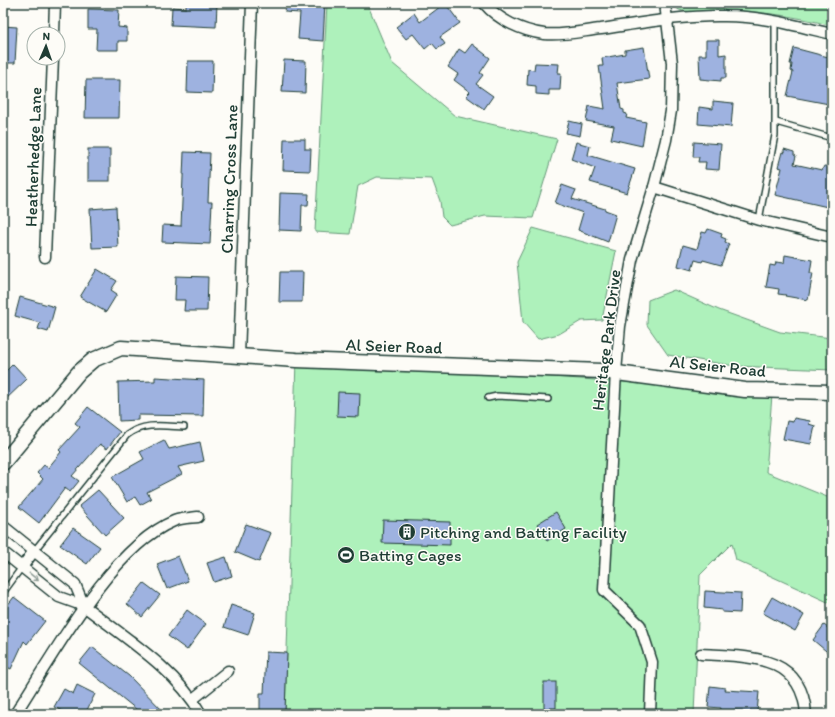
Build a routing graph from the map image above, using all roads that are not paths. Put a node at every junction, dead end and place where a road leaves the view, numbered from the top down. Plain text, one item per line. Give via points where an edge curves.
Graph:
1 (55, 3) edge
2 (252, 3) edge
3 (484, 3) edge
4 (665, 3) edge
5 (667, 20) junction
6 (775, 20) junction
7 (54, 26) edge
8 (832, 34) edge
9 (53, 66) edge
10 (776, 122) junction
11 (832, 138) edge
12 (654, 187) junction
13 (759, 220) junction
14 (832, 236) edge
15 (45, 257) dead end
16 (239, 356) junction
17 (616, 372) junction
18 (832, 392) edge
19 (488, 398) dead end
20 (548, 399) dead end
21 (184, 428) dead end
22 (3, 464) edge
23 (198, 517) dead end
24 (3, 526) edge
25 (34, 551) junction
26 (3, 552) edge
27 (22, 567) junction
28 (3, 592) edge
29 (84, 606) junction
30 (701, 654) dead end
31 (228, 671) dead end
32 (193, 699) junction
33 (15, 714) edge
34 (201, 714) edge
35 (650, 714) edge
36 (806, 714) edge

1 - 7 street
2 - 16 street, Charring Cross Lane
3 - 5 street via 503,20 520,28 545,34
4 - 5 street, Heritage Park Drive
5 - 6 street via 725,16
5 - 12 street, Heritage Park Drive via 672,63 671,111
6 - 8 street
6 - 10 lane
9 - 15 street, Heatherhedge Lane
10 - 11 lane
10 - 13 lane
12 - 13 street
12 - 17 street, Heritage Park Drive via 632,260 620,326
13 - 14 street
16 - 17 street, Al Seier Road
16 - 22 street, Al Seier Road via 120,348 93,360 79,372
17 - 18 street, Al Seier Road via 745,390
17 - 35 street, Heritage Park Drive via 604,590 640,625 652,662
19 - 20 lane via 497,396
21 - 25 lane via 146,425 136,428 127,435
23 - 29 street via 175,521 138,545
24 - 25 street
25 - 27 street
25 - 29 street via 75,584
26 - 27 street
27 - 28 lane
27 -> 29 street via 59,597
29 - 32 street via 171,675
29 - 33 street
30 - 36 street via 760,658 781,667 788,672 800,689
31 - 32 street
32 - 34 street

